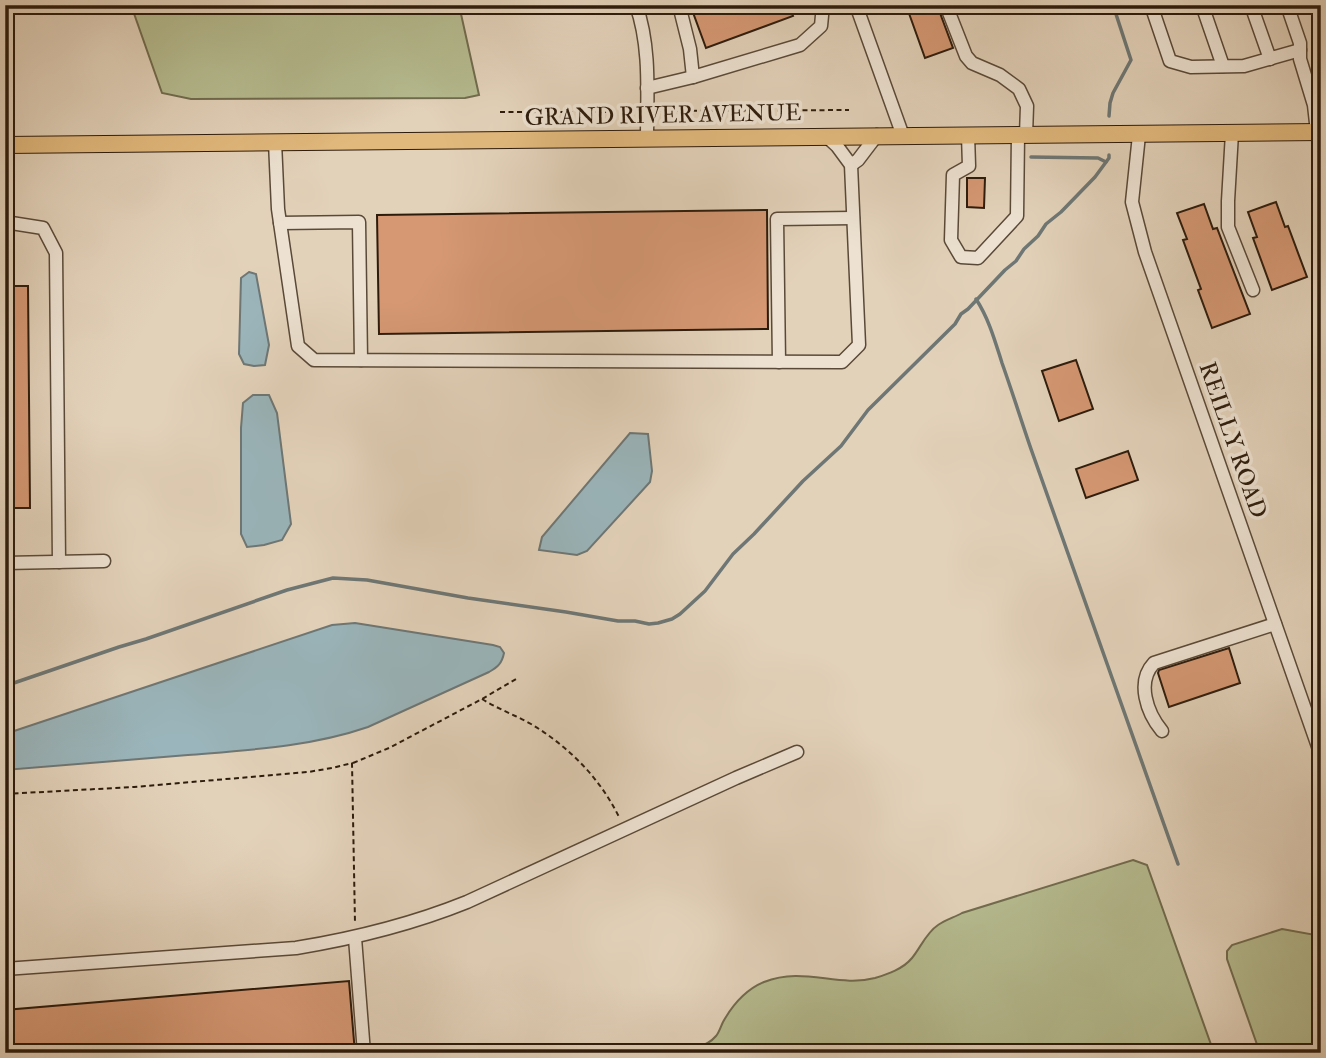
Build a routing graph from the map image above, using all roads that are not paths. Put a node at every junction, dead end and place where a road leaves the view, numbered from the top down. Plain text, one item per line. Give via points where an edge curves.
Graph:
1 (636, 5) edge
2 (679, 5) edge
3 (822, 5) edge
4 (856, 5) edge
5 (946, 5) edge
6 (1151, 5) edge
7 (1202, 5) edge
8 (1251, 5) edge
9 (1287, 5) edge
10 (1300, 50) junction
11 (1270, 59) junction
12 (1223, 66) junction
13 (693, 77) junction
14 (647, 88) junction
15 (1319, 132) edge
16 (1232, 133) junction
17 (877, 135) junction
18 (968, 135) junction
19 (1022, 135) junction
20 (1139, 135) junction
21 (826, 136) junction
22 (904, 136) junction
23 (648, 138) junction
24 (275, 142) junction
25 (5, 145) edge
26 (851, 165) junction
27 (853, 218) junction
28 (5, 222) edge
29 (280, 223) junction
30 (1253, 290) dead end
31 (360, 360) junction
32 (779, 362) junction
33 (104, 561) dead end
34 (60, 562) junction
35 (5, 563) edge
36 (1275, 624) junction
37 (1161, 730) dead end
38 (797, 752) dead end
39 (1321, 754) edge
40 (355, 938) junction
41 (5, 969) edge
42 (365, 1053) edge

1 - 14 street
2 - 13 street
3 - 13 street via 821,26 800,45
4 - 22 street
5 - 19 street via 966,57 1019,89 1027,106
6 - 12 street via 1170,61 1191,67
7 - 12 street
8 - 11 street
9 - 10 street
10 - 11 street
10 - 15 street
11 - 12 street
13 - 14 street
14 - 23 street
15 - 16 main road, GRAND RIVER AVENUE
16 - 20 main road, GRAND RIVER AVENUE
16 - 30 street via 1228,227
17 - 21 main road, GRAND RIVER AVENUE
17 - 22 main road, GRAND RIVER AVENUE
17 - 26 street
18 - 19 main road, GRAND RIVER AVENUE
18 - 19 street via 969,166 953,175 951,240 961,257 978,258 1017,216
18 - 22 main road, GRAND RIVER AVENUE
19 - 20 main road, GRAND RIVER AVENUE
20 - 36 street, REILLY ROAD via 1132,202 1138,227
21 - 23 main road, GRAND RIVER AVENUE
21 - 26 street
23 - 24 main road, GRAND RIVER AVENUE
24 - 25 main road, GRAND RIVER AVENUE
24 - 29 street
26 - 27 street
27 - 32 street via 859,345 842,362
27 - 32 street via 778,219
28 - 34 street via 43,228 56,253
29 - 31 street via 298,346 314,360
29 - 31 street via 359,222
31 - 32 street
33 - 34 street
34 - 35 street
36 - 37 street via 1154,663 1145,690 1153,721
36 - 39 street, REILLY ROAD
38 - 40 street via 467,902
40 - 41 street via 296,948
40 - 42 street

